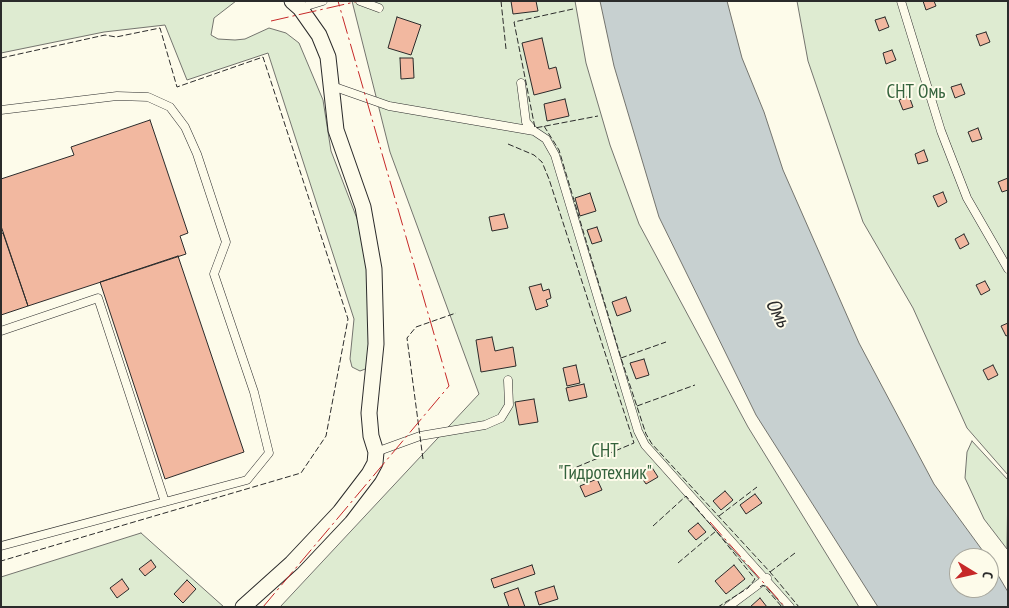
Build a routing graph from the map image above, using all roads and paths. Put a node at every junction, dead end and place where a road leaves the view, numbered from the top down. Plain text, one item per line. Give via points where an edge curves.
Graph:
1 (323, 1) edge
2 (360, 1) edge
3 (901, 1) edge
4 (296, 4) edge
5 (379, 8) dead end
6 (521, 83) dead end
7 (332, 86) junction
8 (1, 110) edge
9 (534, 131) junction
10 (1008, 269) edge
11 (1, 331) edge
12 (508, 380) dead end
13 (376, 452) junction
14 (165, 502) junction
15 (1, 546) edge
16 (767, 578) junction
17 (243, 607) edge
18 (728, 607) edge
19 (790, 607) edge

1 - 4 lane
2 - 5 lane
3 - 10 lane via 941,131 967,198
4 - 7 street via 319,35 328,57
6 - 9 lane via 526,122
7 - 9 lane via 389,106
7 - 13 street via 336,130 363,207 374,269 376,344 369,413
8 - 14 lane via 117,96 148,97 170,107 185,127 197,154 226,242 214,274 254,392 269,453 247,480
9 - 16 lane via 546,139 555,155 638,431 645,445
11 - 14 lane via 98,298
12 - 13 lane via 509,405 501,418 485,425 420,436
13 - 17 street via 369,474 340,512 292,563
14 - 15 lane
16 - 18 lane
16 - 19 lane

